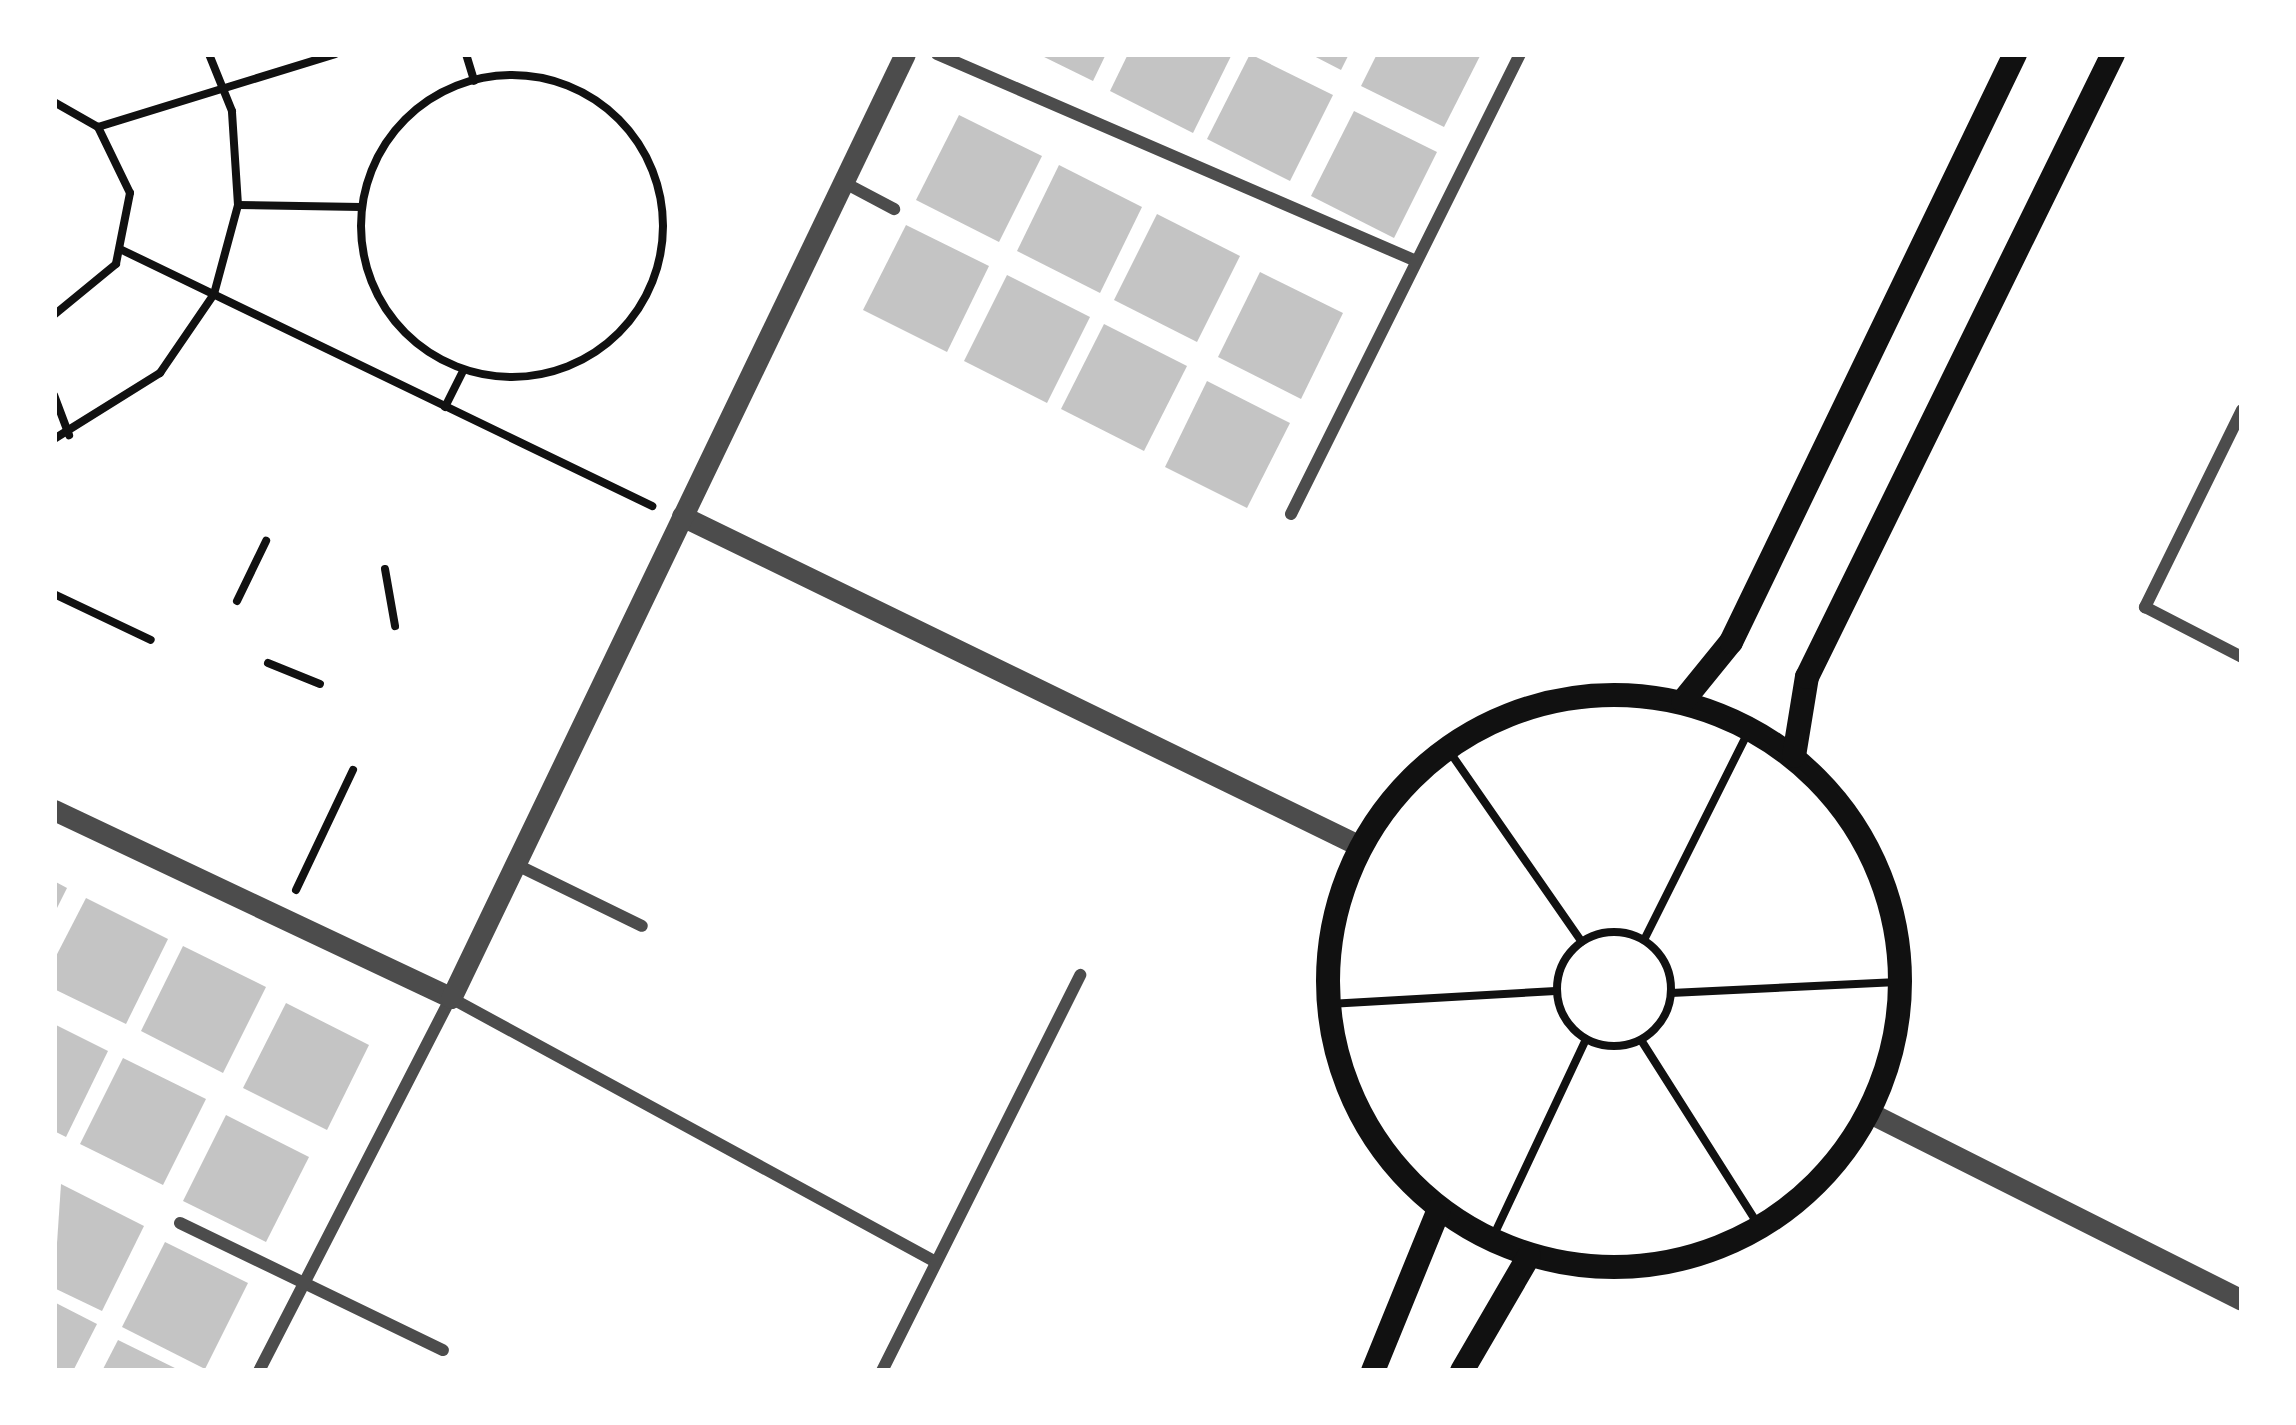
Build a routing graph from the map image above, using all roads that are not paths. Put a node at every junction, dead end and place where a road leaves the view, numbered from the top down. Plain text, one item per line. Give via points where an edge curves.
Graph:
1 (904, 54) edge
2 (937, 54) edge
3 (1520, 54) edge
4 (2014, 54) edge
5 (2113, 54) edge
6 (843, 182) junction
7 (894, 209) dead end
8 (1416, 261) junction
9 (2242, 410) edge
10 (1291, 514) dead end
11 (682, 516) junction
12 (2242, 657) edge
13 (1683, 700) junction
14 (1794, 756) junction
15 (54, 810) edge
16 (1360, 846) junction
17 (515, 864) junction
18 (642, 926) dead end
19 (1080, 975) dead end
20 (451, 998) junction
21 (1870, 1113) junction
22 (1438, 1209) junction
23 (180, 1222) dead end
24 (1529, 1256) junction
25 (936, 1262) junction
26 (303, 1282) junction
27 (2242, 1300) edge
28 (443, 1350) dead end
29 (259, 1371) edge
30 (882, 1371) edge
31 (1373, 1371) edge
32 (1462, 1371) edge

1 - 6 street
2 - 8 street
3 - 8 street
4 - 13 main road via 1731,642
5 - 14 main road via 1807,677
6 - 7 street
6 - 11 street
8 - 10 street
9 - 12 street via 2145,608
11 - 16 street
11 - 17 street
13 - 14 main road
13 - 16 main road via 1607,693 1532,705 1447,748
14 - 21 main road via 1859,830 1896,921 1899,1019
15 - 20 street
16 - 22 main road via 1334,922 1329,1004 1346,1082 1384,1151
17 - 18 street
17 - 20 street
19 - 25 street
20 - 25 street
20 - 26 street
21 - 24 main road via 1823,1179 1761,1229 1667,1263 1608,1269
21 - 27 street
22 - 24 main road
22 - 31 main road
23 - 26 street
24 - 32 main road
25 - 30 street
26 - 28 street
26 - 29 street

